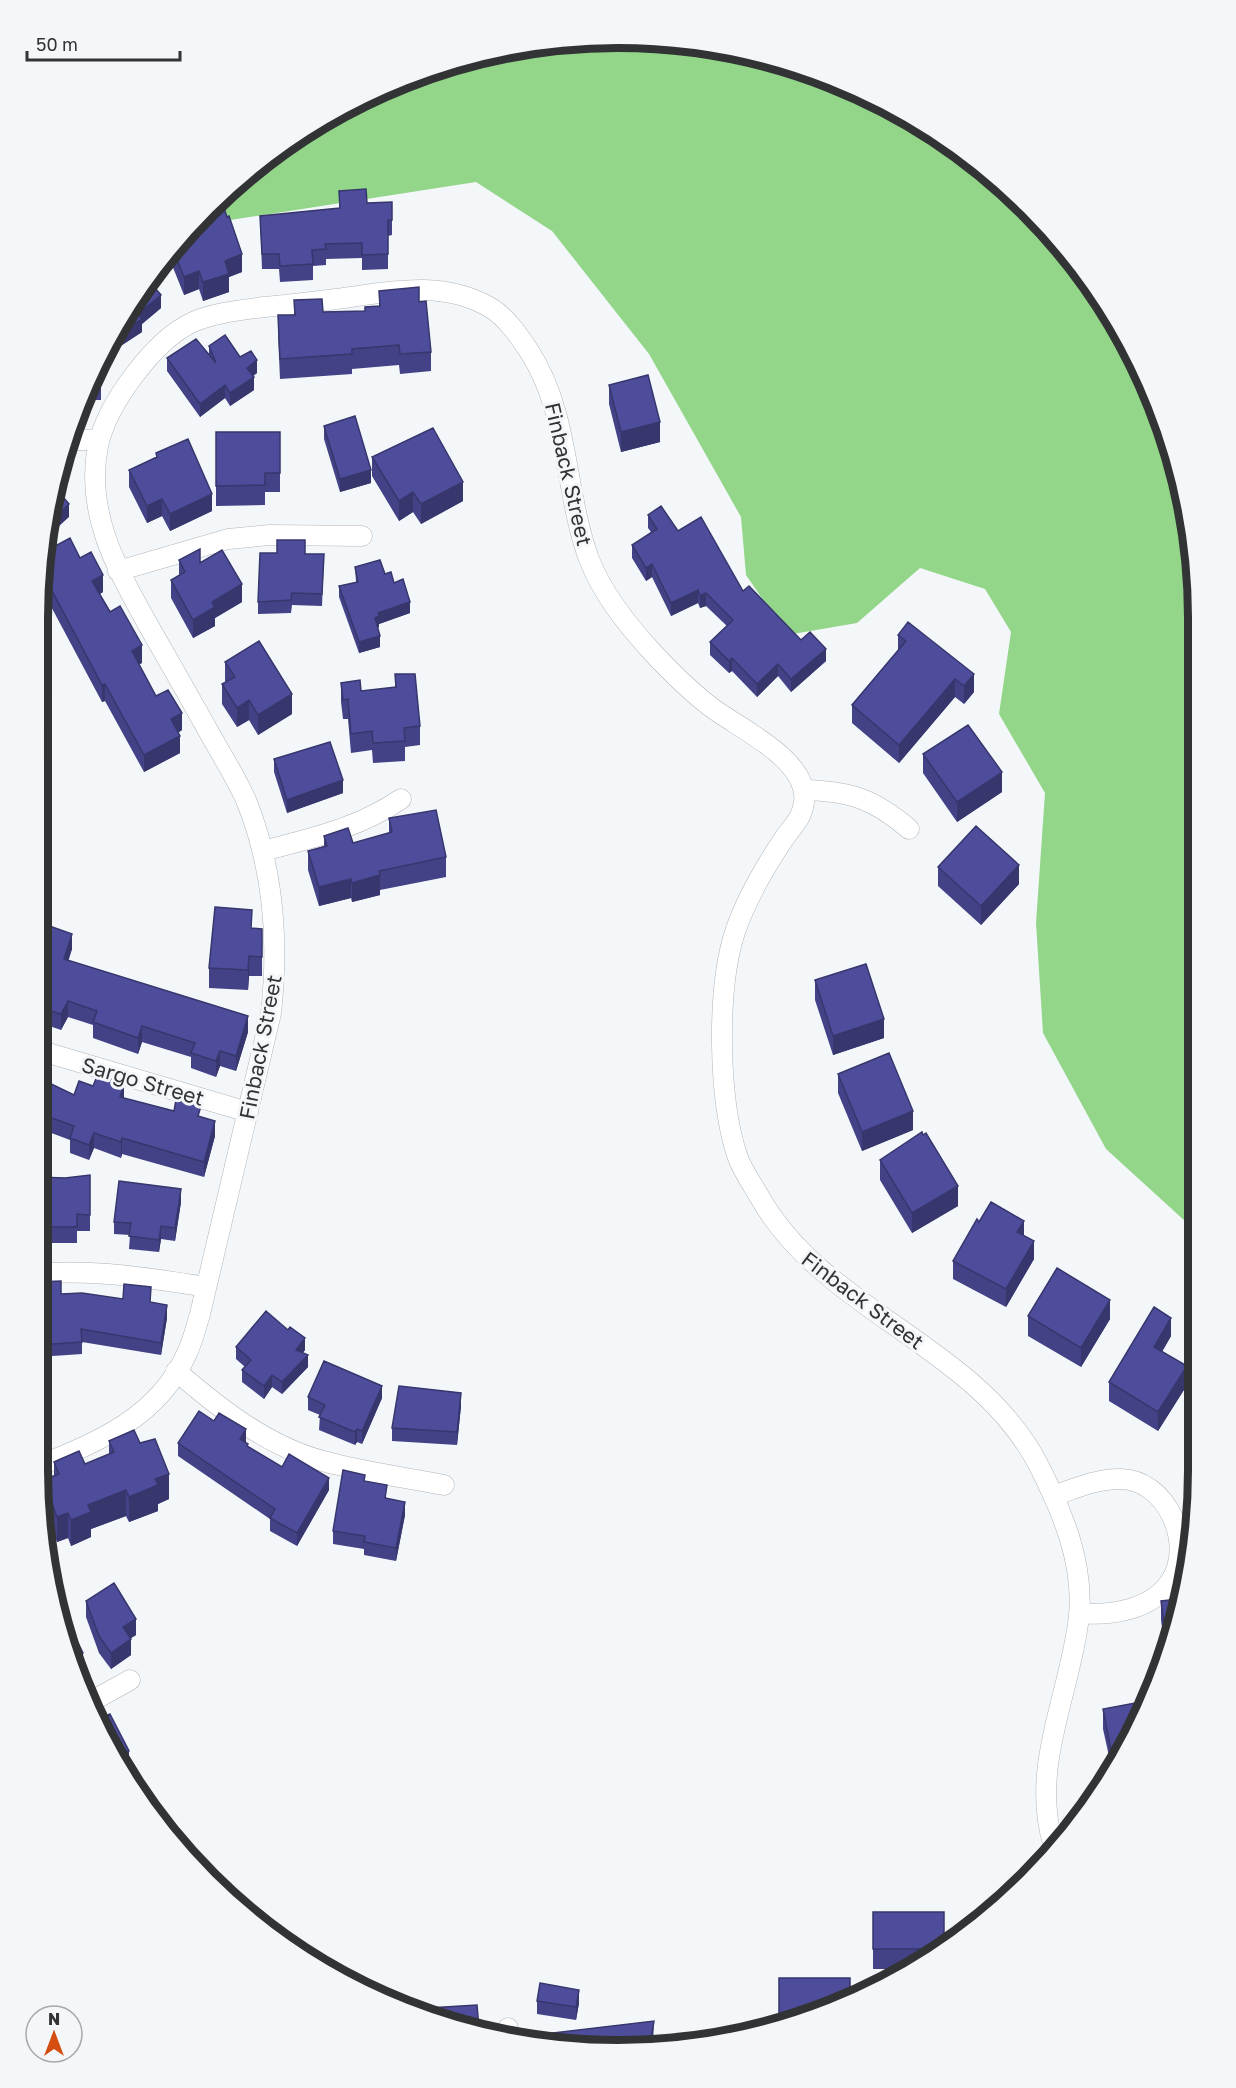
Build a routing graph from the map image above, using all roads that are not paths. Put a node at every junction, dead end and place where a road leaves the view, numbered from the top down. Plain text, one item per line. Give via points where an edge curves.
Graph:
1 (99, 439) junction
2 (76, 440) edge
3 (362, 536) dead end
4 (118, 571) junction
5 (804, 790) junction
6 (401, 799) dead end
7 (909, 829) dead end
8 (263, 851) junction
9 (48, 1053) edge
10 (248, 1112) junction
11 (48, 1274) edge
12 (206, 1287) junction
13 (176, 1371) junction
14 (48, 1462) edge
15 (444, 1485) dead end
16 (1053, 1496) junction
17 (1079, 1613) junction
18 (130, 1680) dead end
19 (96, 1699) edge
20 (1052, 1840) edge

1 - 2 street
1 - 4 street, Finback Street via 94,479 99,524
1 - 5 street, Finback Street via 109,414 139,370 162,344 194,322 244,310 419,288 455,295 492,309 517,332 551,394 581,533 590,562 610,601 653,653 709,706 782,758 800,778
3 - 4 street via 270,535 228,539
4 - 8 street, Finback Street via 243,793
5 - 7 street via 859,796 891,813
5 - 16 street, Finback Street via 803,811 758,883 737,926 724,972 726,1105 739,1161 769,1214 798,1251 843,1289 955,1368 1005,1416 1034,1456
6 - 8 street via 354,826
8 - 10 street, Finback Street via 273,902 276,962 271,1013
9 - 10 street, Sargo Street
10 - 12 street, Finback Street
11 - 12 street via 100,1272
12 - 13 street, Finback Street via 187,1354
13 - 14 street, Finback Street via 164,1391 139,1416 91,1445
13 - 15 street via 246,1425 281,1445 322,1461
16 - 17 street, Finback Street via 1071,1538 1079,1577
16 - 17 street via 1121,1478 1151,1487 1167,1506 1177,1529 1179,1555 1174,1572 1156,1597 1133,1608 1103,1615
17 - 20 street, Finback Street via 1047,1768 1047,1822
18 - 19 street

